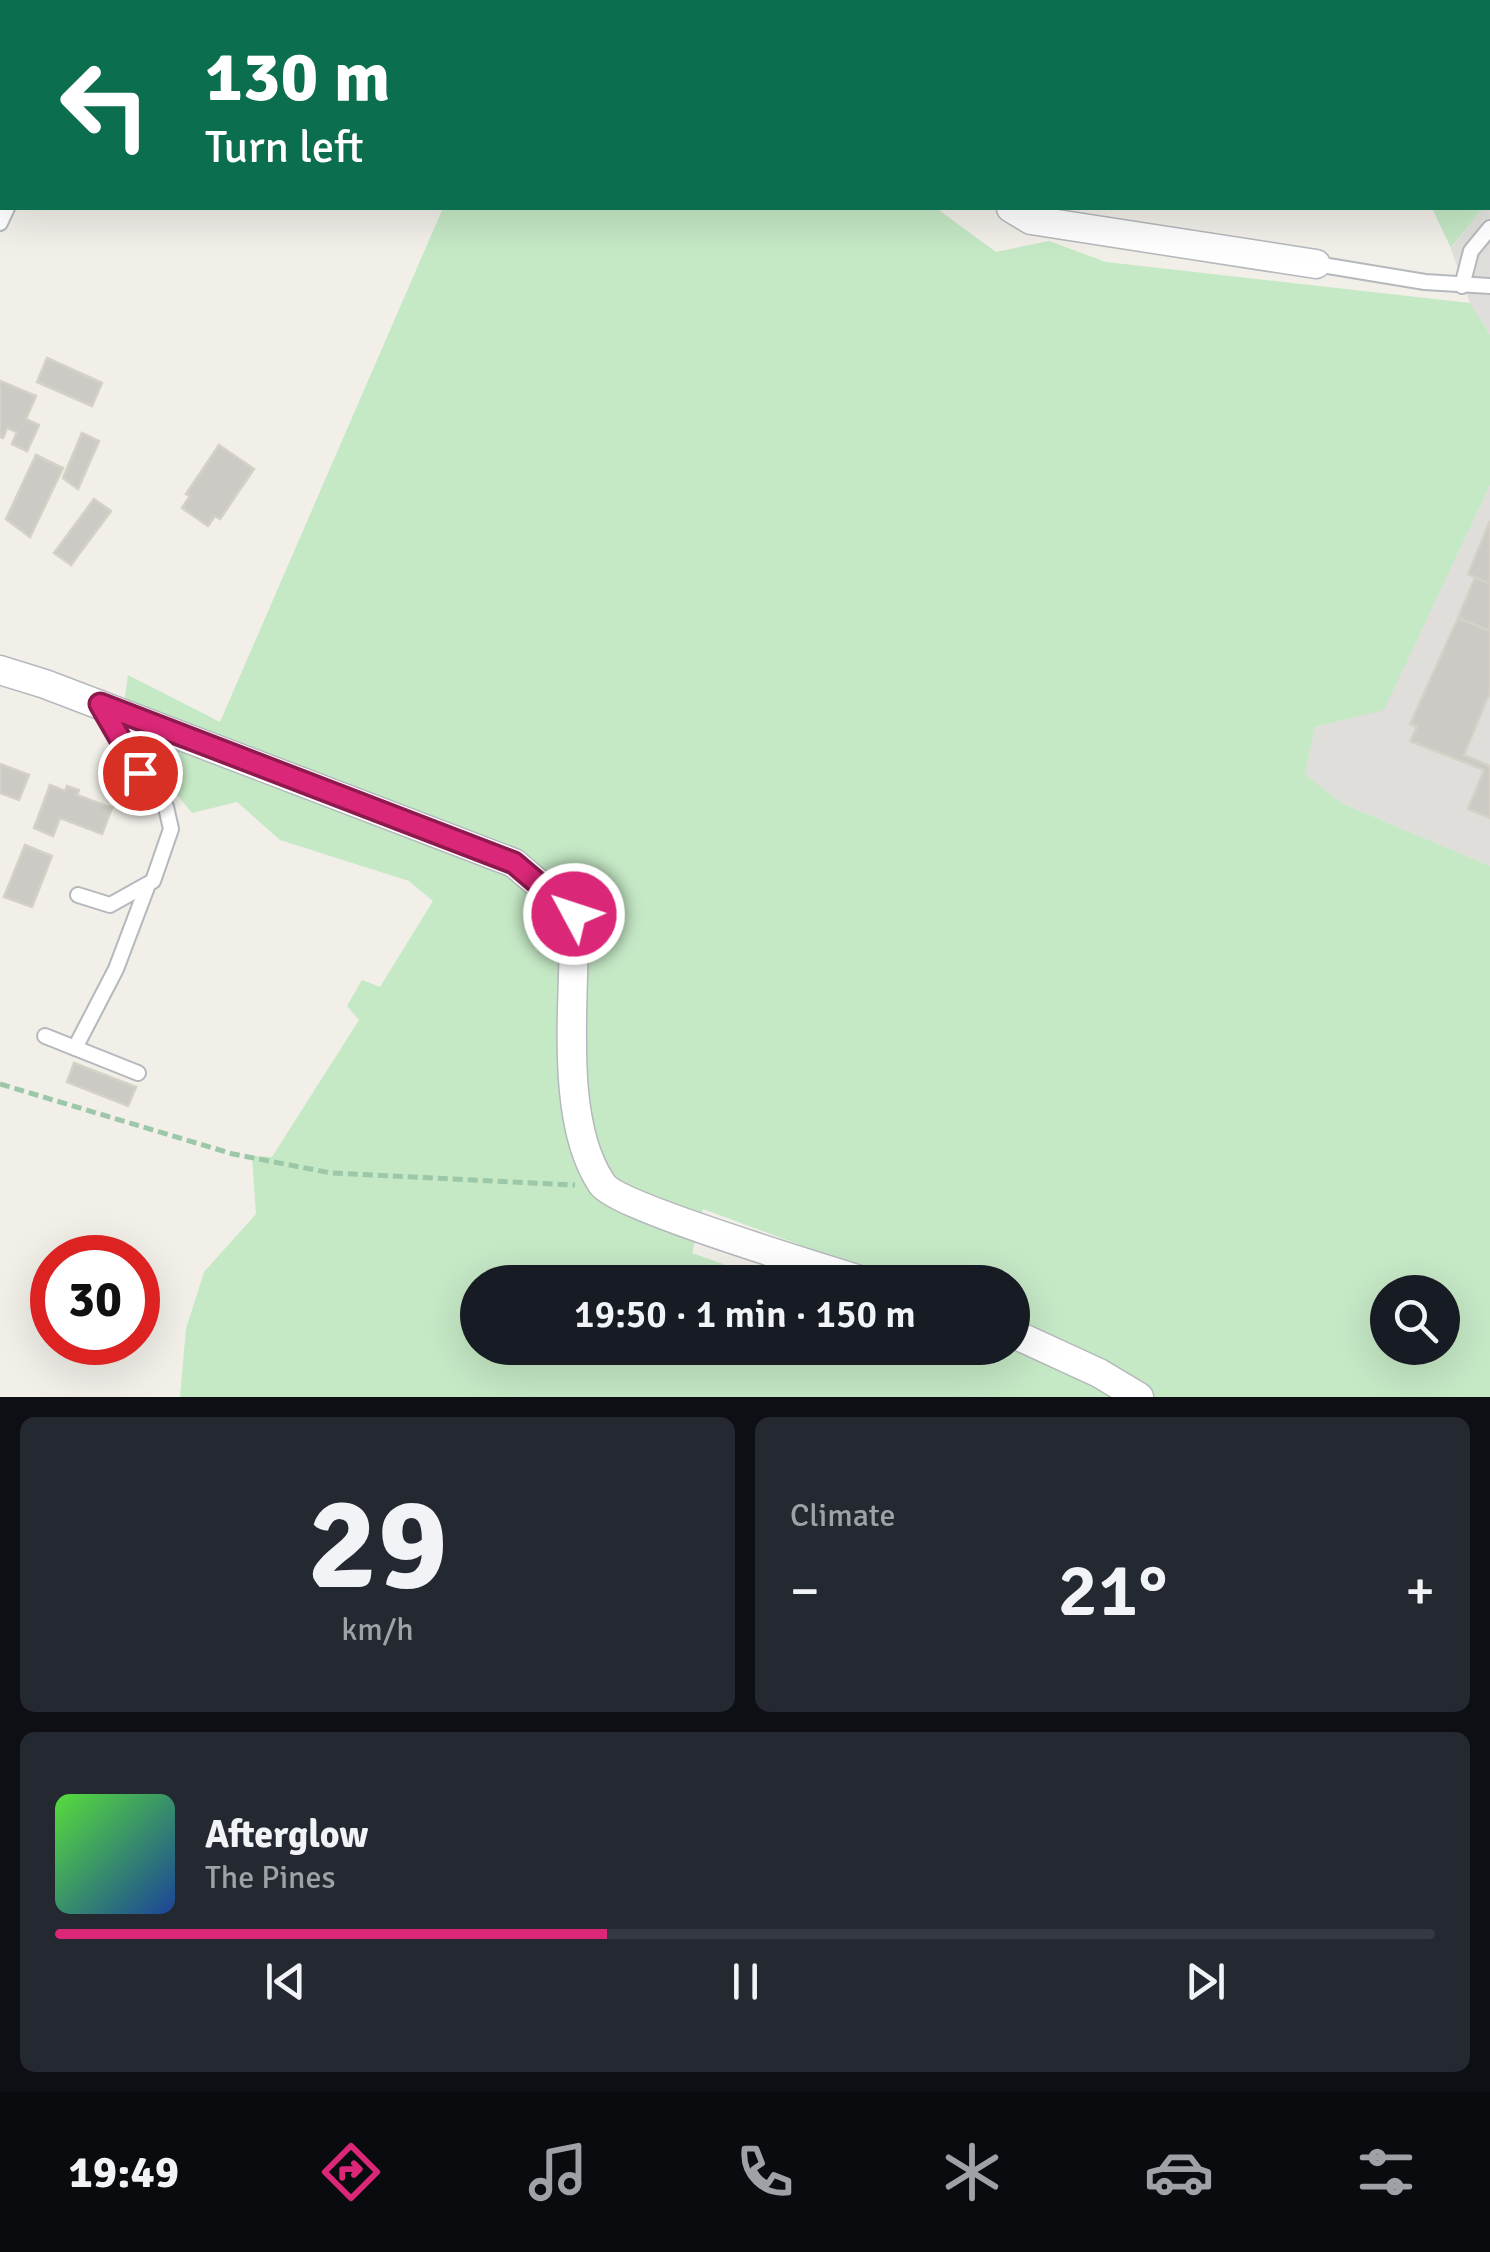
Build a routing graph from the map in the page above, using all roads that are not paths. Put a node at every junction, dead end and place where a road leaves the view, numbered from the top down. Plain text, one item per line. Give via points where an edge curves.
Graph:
1 (1014, 210) edge
2 (1490, 228) edge
3 (1316, 264) joint
4 (1462, 286) junction
5 (1489, 288) edge
6 (0, 670) edge
7 (100, 704) junction
8 (147, 887) junction
9 (78, 895) dead end
10 (44, 1036) dead end
11 (74, 1048) junction
12 (138, 1073) dead end
13 (816, 1265) edge
14 (1030, 1341) edge
15 (1139, 1397) edge

1 - 3 street via 1030,220
2 - 4 lane via 1471,250
3 - 4 lane
4 - 5 lane
6 - 7 street
7 - 8 lane via 170,817 158,871
7 - 13 street via 514,863 574,914 578,1127 604,1186 641,1206
8 - 9 lane via 110,905
8 - 11 lane via 116,969
10 - 11 lane
11 - 12 lane
14 - 15 street

